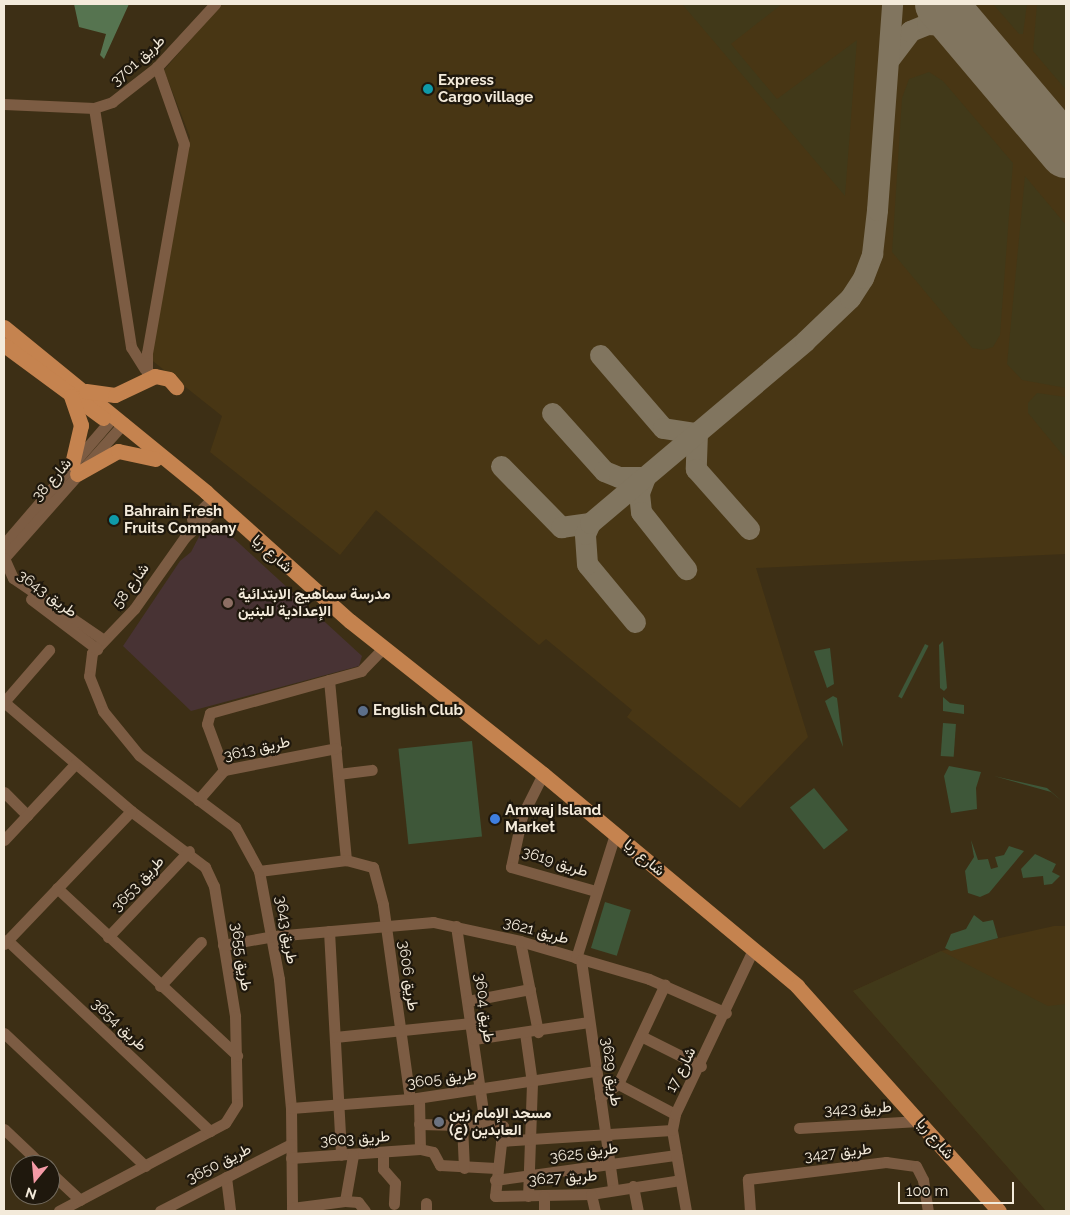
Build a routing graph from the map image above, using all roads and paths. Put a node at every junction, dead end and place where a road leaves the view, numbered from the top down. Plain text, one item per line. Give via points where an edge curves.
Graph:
1 (215, 4) edge
2 (157, 67) junction
3 (4, 104) edge
4 (94, 108) junction
5 (4, 327) edge
6 (4, 345) edge
7 (146, 374) junction
8 (176, 387) dead end
9 (75, 391) junction
10 (116, 423) junction
11 (155, 459) junction
12 (74, 468) junction
13 (215, 502) junction
14 (4, 544) edge
15 (4, 558) edge
16 (4, 582) edge
17 (101, 645) junction
18 (383, 648) junction
19 (49, 650) dead end
20 (329, 680) junction
21 (4, 702) edge
22 (336, 748) junction
23 (75, 764) junction
24 (224, 770) junction
25 (372, 770) dead end
26 (338, 774) junction
27 (543, 774) junction
28 (4, 792) edge
29 (198, 800) junction
30 (131, 811) junction
31 (27, 815) junction
32 (615, 834) junction
33 (4, 840) edge
34 (190, 851) junction
35 (346, 860) junction
36 (259, 871) junction
37 (57, 888) junction
38 (595, 891) junction
39 (386, 925) junction
40 (456, 926) junction
41 (329, 931) junction
42 (274, 936) junction
43 (108, 937) junction
44 (520, 941) junction
45 (6, 942) edge
46 (201, 942) dead end
47 (223, 945) junction
48 (753, 950) junction
49 (579, 959) junction
50 (665, 984) junction
51 (160, 986) junction
52 (530, 989) junction
53 (468, 1002) junction
54 (726, 1012) junction
55 (589, 1022) junction
56 (471, 1023) junction
57 (400, 1030) junction
58 (538, 1032) junction
59 (4, 1033) edge
60 (525, 1033) junction
61 (641, 1036) junction
62 (335, 1038) junction
63 (474, 1039) junction
64 (237, 1055) junction
65 (701, 1066) junction
66 (596, 1071) junction
67 (532, 1083) junction
68 (618, 1084) junction
69 (479, 1089) junction
70 (600, 1097) junction
71 (415, 1099) junction
72 (338, 1104) junction
73 (291, 1108) junction
74 (676, 1114) junction
75 (919, 1121) junction
76 (419, 1124) junction
77 (462, 1124) junction
78 (485, 1124) junction
79 (799, 1128) dead end
80 (4, 1129) edge
81 (672, 1130) junction
82 (210, 1131) junction
83 (605, 1135) junction
84 (529, 1140) junction
85 (501, 1141) junction
86 (291, 1144) junction
87 (420, 1149) junction
88 (383, 1153) junction
89 (31, 1155) edge
90 (347, 1155) junction
91 (676, 1155) junction
92 (291, 1158) junction
93 (610, 1165) junction
94 (145, 1166) junction
95 (464, 1168) junction
96 (496, 1174) junction
97 (226, 1177) junction
98 (527, 1179) junction
99 (680, 1180) junction
100 (60, 1181) edge
101 (633, 1186) junction
102 (613, 1189) junction
103 (591, 1194) junction
104 (528, 1196) junction
105 (544, 1196) junction
106 (80, 1200) junction
107 (345, 1201) junction
108 (394, 1204) dead end
109 (292, 1210) edge
110 (59, 1211) edge
111 (160, 1211) edge
112 (230, 1211) edge
113 (365, 1211) edge
114 (544, 1211) edge
115 (595, 1211) edge
116 (638, 1211) edge
117 (686, 1211) edge
118 (750, 1211) edge
119 (928, 1211) edge
120 (999, 1211) edge

1 - 2 street, طريق 3701
2 - 4 street, طريق 3701 via 117,99
2 - 7 street via 184,144
3 - 4 street, طريق 3701
4 - 7 street via 131,347
5 - 9 main road, شارع ريا
6 - 9 main road, شارع ريا
7 - 8 main road via 165,378
7 - 9 main road via 115,395
9 - 10 main road, شارع ريا
9 - 12 main road via 81,425
10 - 11 main road, شارع ريا
10 - 12 street, شارع 38
10 - 13 main road, شارع ريا
11 - 12 main road via 118,451
11 - 13 main road, شارع ريا
12 - 14 street, شارع 38
12 - 15 street, شارع 38
13 - 17 street, شارع 58 via 193,518 185,537 134,609
13 - 18 main road, شارع ريا
15 - 17 street, طريق 3643 via 14,578
16 - 17 street, طريق 3643
17 - 29 street, طريق 3643 via 90,661 90,682 110,720 139,755
18 - 20 street via 361,671
18 - 27 main road, شارع ريا
19 - 21 street, طريق 3655
20 - 22 street
20 - 24 street via 207,718
21 - 23 street, طريق 3655
22 - 24 street, طريق 3613
22 - 26 street
23 - 30 street, طريق 3655
23 - 31 street
24 - 29 street, طريق 3613
25 - 26 street
26 - 35 street
27 - 32 main road, شارع ريا
27 - 38 street, طريق 3619 via 524,810 512,867
28 - 31 street
29 - 36 street, طريق 3643 via 235,828
30 - 34 street, طريق 3655
30 - 37 street, طريق 3654
31 - 33 street
32 - 38 street, طريق 3629
32 - 48 main road, شارع ريا
34 - 43 street, طريق 3653
34 - 47 street, طريق 3655 via 211,876
35 - 36 street
35 - 39 street via 373,867
36 - 42 street, طريق 3643
37 - 43 street
37 - 45 street, طريق 3654
38 - 49 street, طريق 3629
39 - 40 street, طريق 3621 via 422,921
39 - 41 street, طريق 3621
39 - 57 street, طريق 3606
40 - 44 street, طريق 3621
40 - 53 street, طريق 3604
41 - 42 street, طريق 3621
41 - 62 street
42 - 47 street, طريق 3621
42 - 73 street, طريق 3643
43 - 51 street
44 - 49 street, طريق 3621
44 - 52 street
45 - 82 street, طريق 3654
46 - 51 street
47 - 64 street, طريق 3655
48 - 54 street, شارع 17
48 - 75 main road, شارع ريا via 818,1007
49 - 50 street, طريق 3621
49 - 55 street, طريق 3629
50 - 54 street, طريق 3621
50 - 61 street
51 - 64 street
52 - 53 street
52 - 58 street
53 - 56 street, طريق 3604
54 - 65 street, شارع 17
55 - 58 street
55 - 66 street, طريق 3629
56 - 57 street, طريق 3606
56 - 63 street, طريق 3604
57 - 62 street, طريق 3606
57 - 71 street, طريق 3606
58 - 60 street
59 - 94 street
60 - 63 street
60 - 67 street
61 - 65 street
61 - 68 street
62 - 72 street
63 - 69 street, طريق 3604
64 - 82 street, طريق 3655 via 237,1104 225,1123
65 - 74 street, شارع 17
66 - 67 street, طريق 3605
66 - 70 street, طريق 3629
67 - 69 street, طريق 3605
67 - 84 street
68 - 70 street
68 - 74 street
69 - 71 street, طريق 3605
69 - 78 street, طريق 3604
70 - 83 street, طريق 3629
71 - 72 street, طريق 3605
71 - 76 street
72 - 73 street, طريق 3605
72 - 90 street
73 - 86 street, طريق 3643
74 - 81 street, شارع 17
75 - 79 street, طريق 3423
75 - 120 main road, شارع ريا
76 - 77 street
76 - 87 street
77 - 78 street
77 - 95 street
78 - 85 street via 503,1126
80 - 89 street
81 - 83 street
81 - 91 street, شارع 17
82 - 94 street, طريق 3655
83 - 84 street
83 - 93 street, طريق 3629
84 - 85 street
84 - 98 street
85 - 96 street
86 - 92 street, طريق 3643
86 - 97 street, طريق 3650
87 - 88 street, طريق 3603
87 - 95 street via 433,1152 440,1165
88 - 90 street, طريق 3603
88 - 108 street via 383,1169 395,1183
90 - 92 street, طريق 3603
90 - 107 street
91 - 93 street, طريق 3625
91 - 99 street, شارع 17
92 - 109 street, طريق 3643
93 - 98 street, طريق 3625
93 - 102 street, طريق 3629
94 - 106 street, طريق 3655
95 - 96 street
96 - 98 street, طريق 3625
96 - 104 street, طريق 3627 via 496,1196
97 - 111 street, طريق 3650
97 - 112 street
98 - 104 street
99 - 101 street, طريق 3627
99 - 117 street, شارع 17
100 - 106 street
101 - 102 street, طريق 3627
101 - 116 street
102 - 103 street, طريق 3627
103 - 105 street, طريق 3627
103 - 115 street
104 - 105 street, طريق 3627
105 - 114 street
106 - 110 street, طريق 3655
107 - 109 street
107 - 113 street via 358,1202
118 - 119 street, طريق 3427 via 748,1179 886,1162 916,1166 923,1180

